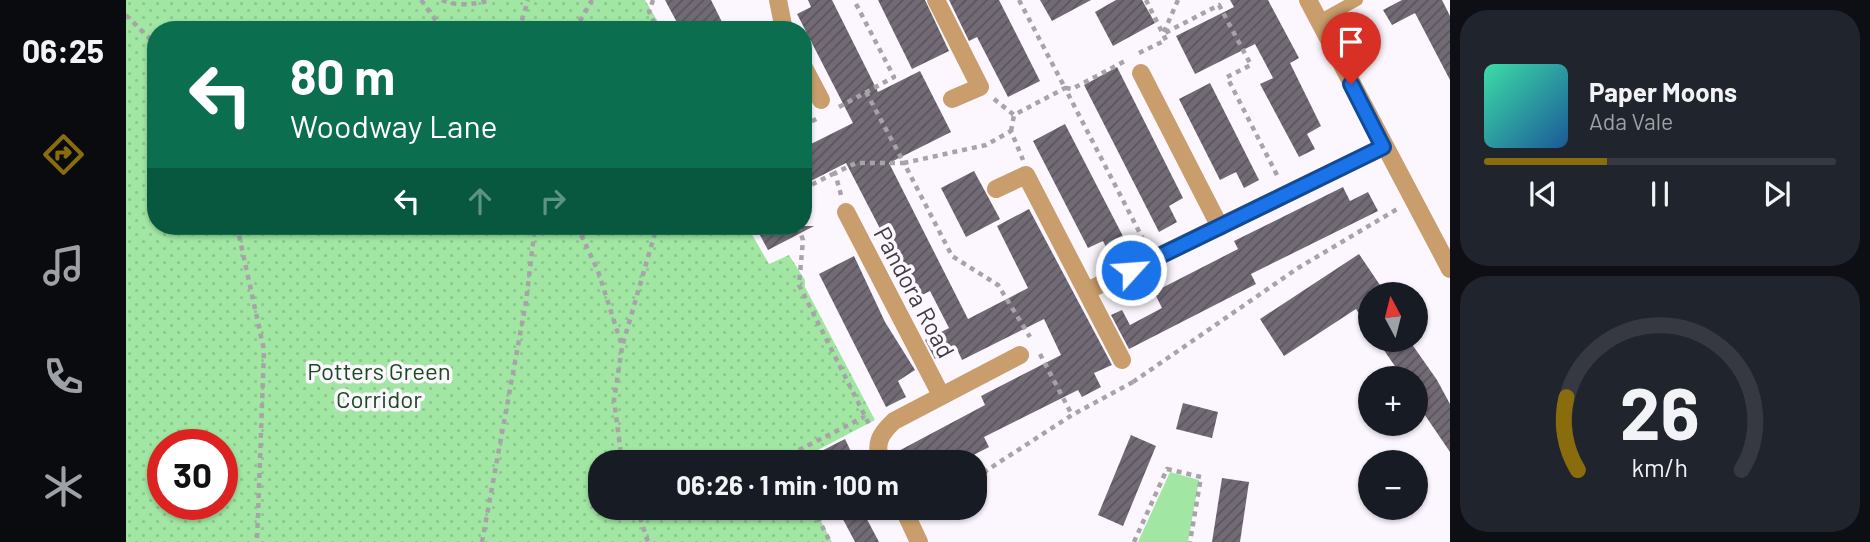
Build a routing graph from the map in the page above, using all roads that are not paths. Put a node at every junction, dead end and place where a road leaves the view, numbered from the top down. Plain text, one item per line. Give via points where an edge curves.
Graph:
1 (778, 0) edge
2 (936, 0) edge
3 (1308, 0) edge
4 (1357, 0) edge
5 (782, 21) edge
6 (1319, 21) junction
7 (1141, 73) dead end
8 (812, 83) edge
9 (952, 99) dead end
10 (825, 107) road end
11 (1383, 147) junction
12 (996, 189) dead end
13 (846, 212) road end
14 (1220, 227) junction
15 (1450, 269) edge
16 (1087, 291) junction
17 (1020, 355) dead end
18 (1122, 360) road end
19 (941, 395) junction
20 (879, 450) edge
21 (909, 520) edge
22 (919, 542) edge

1 - 5 street
2 - 9 street via 981,87
3 - 6 street
4 - 6 lane
6 - 11 street
7 - 14 street
8 - 10 street
11 - 14 street
11 - 15 street
12 - 16 street via 1026,175
13 - 19 street, Pandora Road
14 - 16 street
16 - 18 street
17 - 19 street, Pandora Road
19 - 20 street, Pandora Road via 880,433
21 - 22 street

